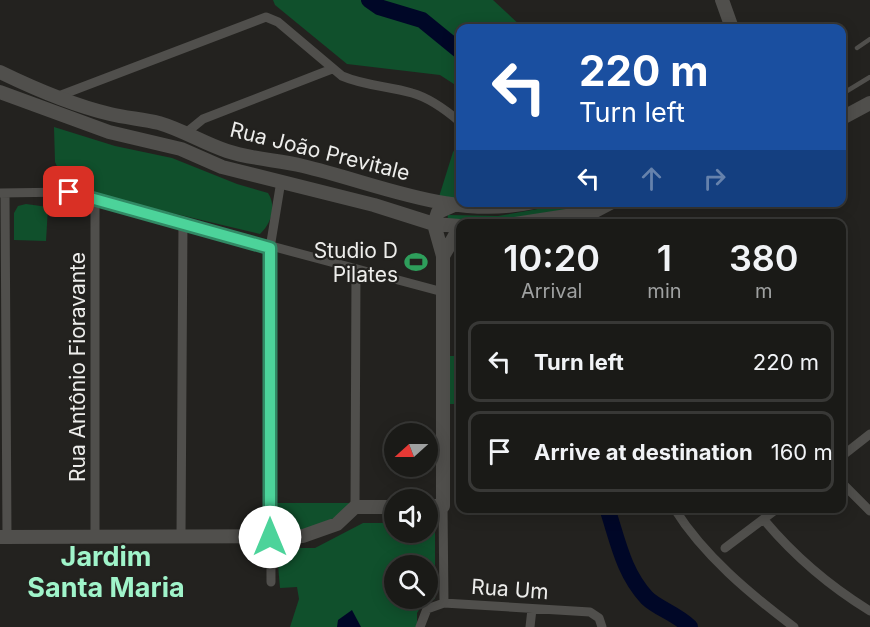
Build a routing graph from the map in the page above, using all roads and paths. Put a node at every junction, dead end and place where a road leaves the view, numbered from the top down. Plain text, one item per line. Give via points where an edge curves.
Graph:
1 (722, 0) edge
2 (731, 24) edge
3 (870, 39) edge
4 (857, 48) dead end
5 (332, 69) junction
6 (0, 72) edge
7 (870, 77) edge
8 (0, 92) edge
9 (846, 92) edge
10 (56, 97) junction
11 (870, 103) edge
12 (846, 116) edge
13 (456, 119) edge
14 (187, 132) junction
15 (281, 181) junction
16 (2, 194) edge
17 (95, 199) junction
18 (454, 205) joint
19 (475, 207) edge
20 (495, 207) edge
21 (595, 207) edge
22 (539, 219) edge
23 (183, 221) junction
24 (434, 224) junction
25 (456, 227) edge
26 (456, 234) edge
27 (270, 248) junction
28 (3, 252) edge
29 (443, 256) junction
30 (356, 270) junction
31 (443, 292) junction
32 (870, 434) edge
33 (846, 453) edge
34 (846, 487) edge
35 (438, 506) edge
36 (443, 506) junction
37 (356, 507) junction
38 (384, 507) edge
39 (870, 511) edge
40 (678, 513) edge
41 (772, 513) edge
42 (764, 520) junction
43 (95, 535) junction
44 (181, 535) junction
45 (3, 537) edge
46 (270, 537) junction
47 (725, 548) dead end
48 (271, 582) dead end
49 (444, 603) junction
50 (532, 609) junction
51 (870, 611) edge
52 (420, 627) edge
53 (530, 627) edge
54 (602, 627) edge
55 (794, 627) edge

1 - 2 main road
3 - 4 lane
5 - 10 street via 278,22 266,17
5 - 13 street via 353,81 428,99
5 - 14 street via 203,119
6 - 10 main road, Rua João Previtale
7 - 9 lane
8 - 15 main road, Rua João Previtale via 109,132 165,144 222,167
10 - 14 main road, Rua João Previtale
11 - 12 main road
14 - 18 main road, Rua João Previtale via 230,152 300,165
15 - 24 main road, Rua João Previtale
15 - 27 street
16 - 17 street via 69,192
16 - 28 street
17 - 23 street
17 - 43 street, Rua Antônio Fioravante
18 - 24 main road via 438,212
19 - 20 main road, Rua João Previtale
21 - 22 main road
23 - 27 street
23 - 44 street
24 - 25 main road, Rua João Previtale
24 - 29 main road
26 - 29 main road
27 - 30 street
27 - 46 street
28 - 45 street
29 - 31 main road
30 - 31 street
30 - 37 street
31 - 36 main road
32 - 33 street
34 - 39 street
35 - 36 main road
36 - 49 street
37 - 38 main road
37 - 46 main road via 337,524 319,532
40 - 55 street via 699,543
41 - 42 street
42 - 47 street
42 - 51 street via 795,556
43 - 44 main road
43 - 45 main road
44 - 46 main road
46 - 48 street
49 - 50 street, Rua Um
49 - 52 street, Rua Um via 427,609
50 - 53 street
50 - 54 street, Rua Um via 590,612 599,618

